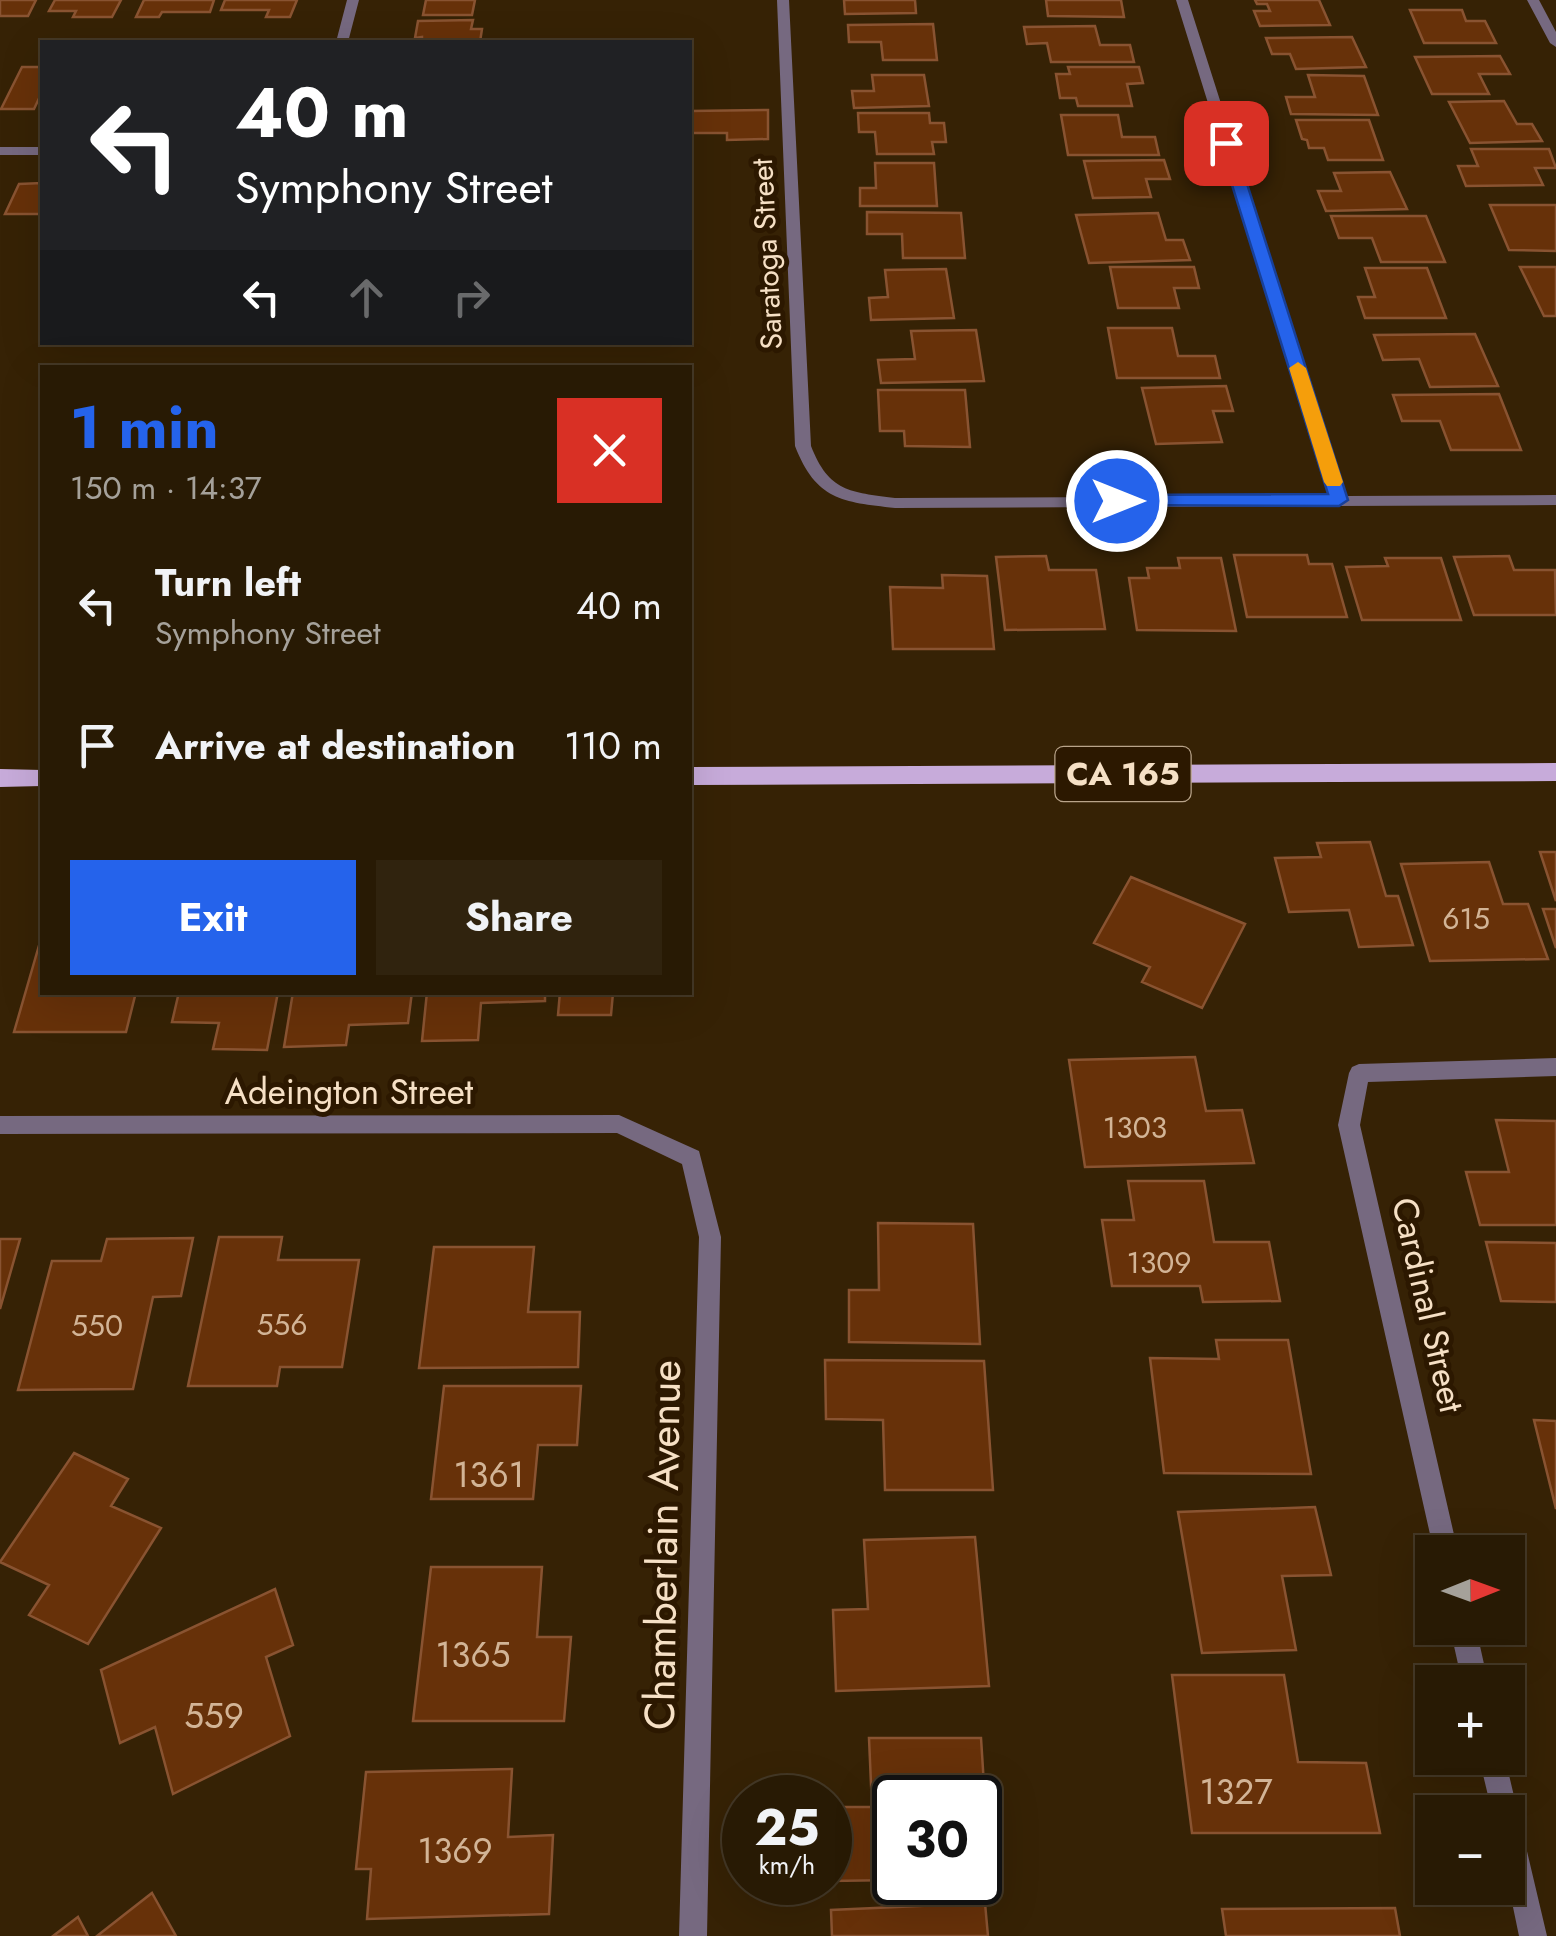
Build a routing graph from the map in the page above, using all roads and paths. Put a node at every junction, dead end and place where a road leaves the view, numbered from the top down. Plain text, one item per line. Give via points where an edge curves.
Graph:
1 (353, 0) edge
2 (782, 0) edge
3 (1182, 0) edge
4 (1533, 0) edge
5 (343, 40) edge
6 (1556, 43) edge
7 (0, 152) edge
8 (40, 152) edge
9 (1339, 500) junction
10 (1556, 500) edge
11 (1556, 772) edge
12 (692, 776) edge
13 (0, 778) edge
14 (40, 778) edge
15 (1556, 1067) edge
16 (0, 1125) edge
17 (692, 1158) joint
18 (1442, 1535) edge
19 (1525, 1900) edge
20 (693, 1936) edge
21 (1533, 1936) edge

1 - 5 street
2 - 9 street, Saratoga Street via 803,446 812,474 835,494 895,502
3 - 9 street
4 - 6 street
7 - 8 street
9 - 10 street
11 - 12 main road, CA 165
13 - 14 main road
15 - 18 street, Cardinal Street via 1359,1073 1348,1125
16 - 17 street, Adeington Street via 619,1124
17 - 20 street, Chamberlain Avenue via 710,1238
19 - 21 street

